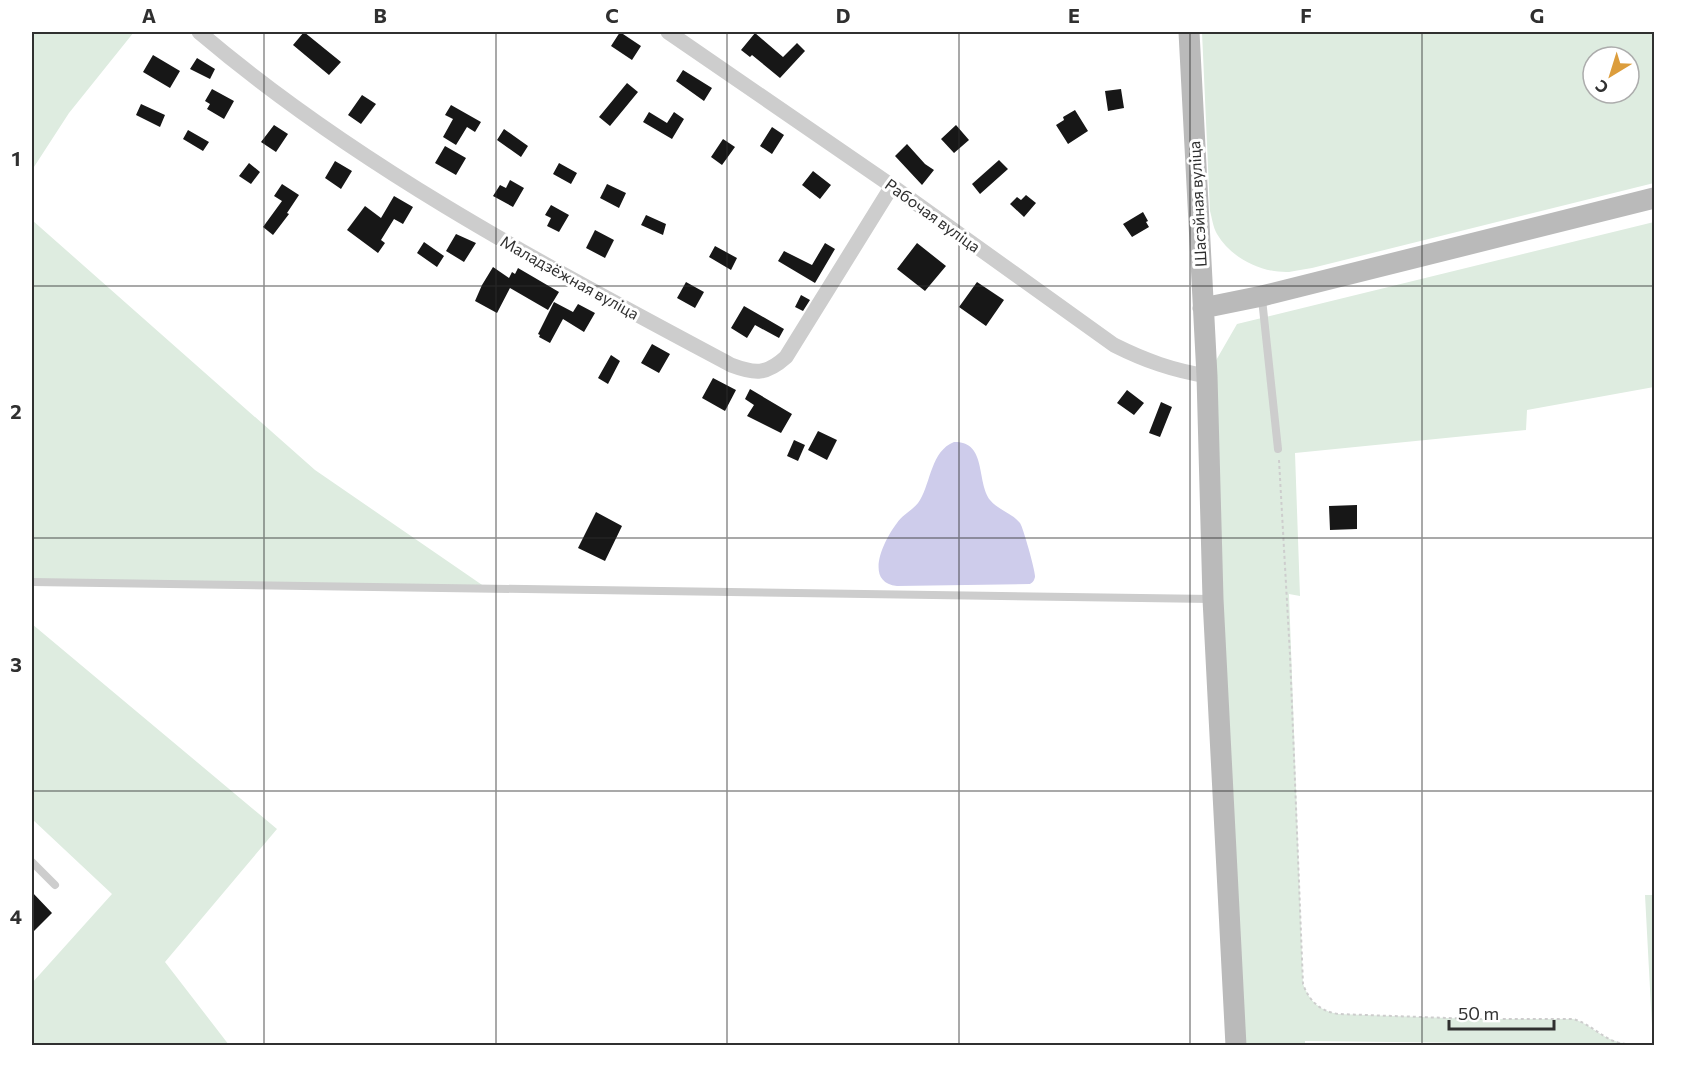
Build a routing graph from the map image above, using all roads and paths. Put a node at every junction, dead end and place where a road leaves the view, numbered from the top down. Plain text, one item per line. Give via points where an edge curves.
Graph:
1 (199, 32) edge
2 (668, 32) edge
3 (1189, 32) edge
4 (892, 186) junction
5 (1654, 198) edge
6 (1262, 297) junction
7 (1203, 308) junction
8 (1207, 376) junction
9 (1278, 449) joint
10 (32, 582) edge
11 (1213, 599) junction
12 (32, 862) edge
13 (55, 885) dead end
14 (1654, 1045) edge
15 (1236, 1046) edge

1 - 4 street, Маладзёжная вуліца via 288,102 409,184 583,286 746,371 761,372 786,357
2 - 4 street, Рабочая вуліца
3 - 7 main road, Шасэйная вуліца
4 - 8 street, Рабочая вуліца via 1114,345 1175,371
5 - 6 main road
6 - 7 main road
6 - 9 lane
7 - 8 main road, Шасэйная вуліца
8 - 11 main road, Шасэйная вуліца
9 - 14 path via 1303,984 1310,998 1323,1010 1338,1014 1573,1019 1613,1041
10 - 11 lane
11 - 15 main road, Шасэйная вуліца
12 - 13 lane

